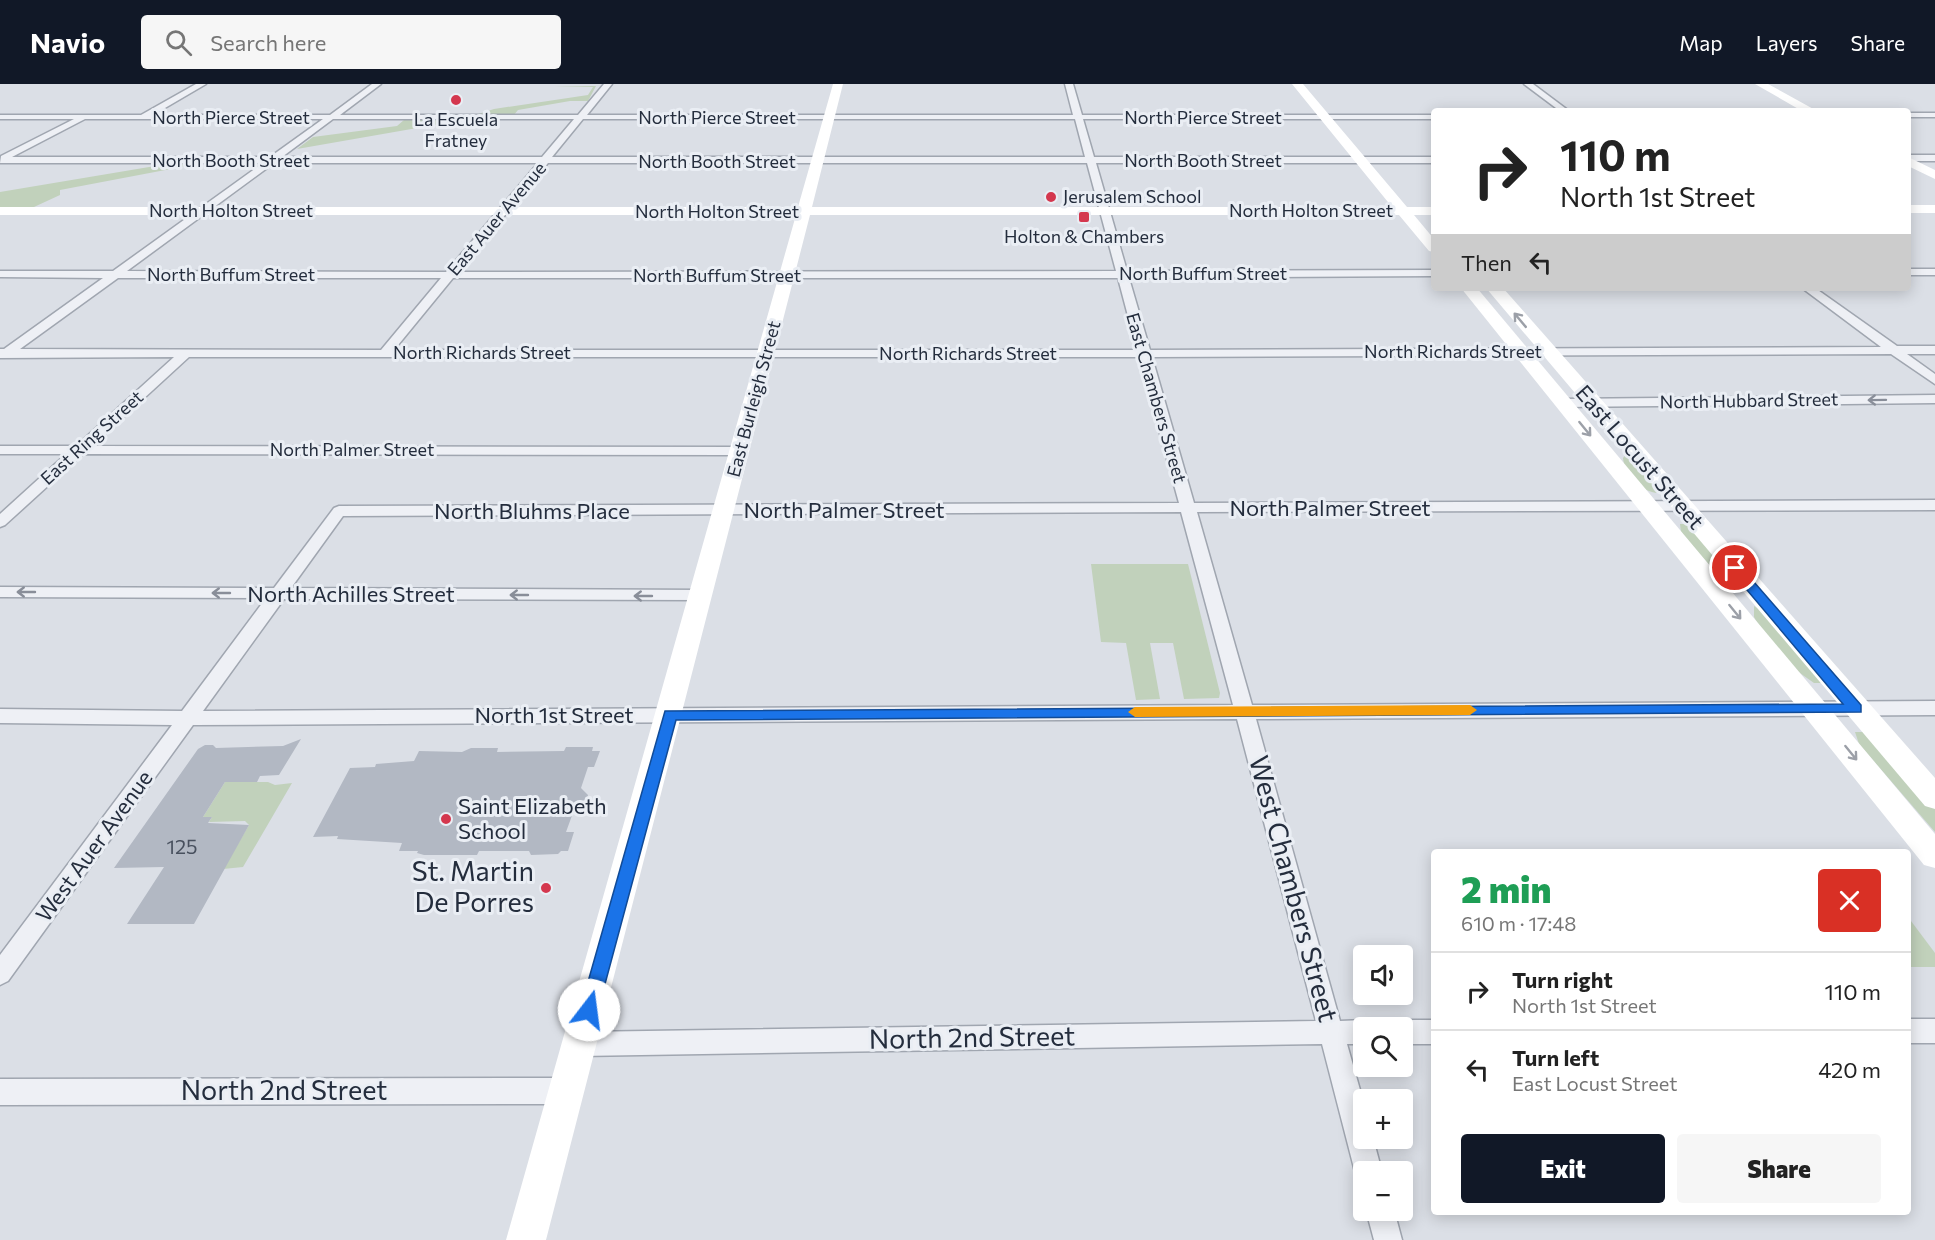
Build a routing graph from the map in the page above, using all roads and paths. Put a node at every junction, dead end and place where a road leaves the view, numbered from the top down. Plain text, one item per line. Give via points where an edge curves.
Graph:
1 (202, 84) edge
2 (377, 84) edge
3 (608, 84) edge
4 (838, 84) edge
5 (1069, 84) edge
6 (1297, 84) edge
7 (1528, 84) edge
8 (1760, 84) edge
9 (1561, 108) edge
10 (1805, 108) edge
11 (1935, 115) edge
12 (1911, 116) edge
13 (0, 117) edge
14 (83, 117) junction
15 (142, 117) junction
16 (1324, 117) junction
17 (1431, 117) edge
18 (332, 118) junction
19 (580, 118) junction
20 (829, 118) junction
21 (1078, 118) junction
22 (1935, 158) edge
23 (0, 160) edge
24 (1359, 160) junction
25 (1431, 160) edge
26 (1911, 160) edge
27 (270, 161) junction
28 (1091, 161) junction
29 (544, 162) junction
30 (817, 162) junction
31 (1911, 162) edge
32 (1935, 175) edge
33 (1911, 209) edge
34 (1935, 209) edge
35 (0, 211) edge
36 (201, 211) junction
37 (1403, 211) junction
38 (1431, 211) edge
39 (504, 212) junction
40 (804, 212) junction
41 (1105, 212) junction
42 (1431, 230) edge
43 (1431, 244) edge
44 (1911, 272) edge
45 (1935, 272) edge
46 (1431, 273) edge
47 (0, 274) edge
48 (114, 275) junction
49 (451, 275) junction
50 (1121, 275) junction
51 (787, 276) junction
52 (1471, 291) edge
53 (1497, 291) edge
54 (1812, 291) edge
55 (1894, 350) junction
56 (1935, 350) edge
57 (1521, 351) junction
58 (1547, 351) junction
59 (385, 353) junction
60 (185, 354) junction
61 (1143, 354) junction
62 (2, 355) edge
63 (766, 355) junction
64 (1935, 380) edge
65 (1935, 399) edge
66 (1563, 403) junction
67 (1593, 403) junction
68 (0, 450) edge
69 (78, 450) junction
70 (740, 451) junction
71 (1935, 505) edge
72 (1648, 506) junction
73 (1682, 506) junction
74 (1188, 508) junction
75 (724, 510) junction
76 (0, 522) edge
77 (0, 592) edge
78 (279, 593) junction
79 (702, 595) junction
80 (1814, 708) junction
81 (1935, 708) edge
82 (1856, 709) junction
83 (1245, 712) junction
84 (670, 715) junction
85 (0, 716) edge
86 (187, 718) junction
87 (1935, 798) edge
88 (1895, 808) junction
89 (1935, 838) edge
90 (1935, 856) edge
91 (0, 974) edge
92 (1911, 1031) edge
93 (1935, 1031) edge
94 (1332, 1032) junction
95 (1353, 1032) edge
96 (1413, 1032) edge
97 (1431, 1032) edge
98 (580, 1044) junction
99 (567, 1091) junction
100 (0, 1092) edge
101 (1366, 1161) edge
102 (1383, 1221) edge
103 (526, 1240) edge
104 (1388, 1240) edge

1 - 15 street
2 - 18 street
3 - 19 street, East Auer Avenue
4 - 20 main road, East Burleigh Street
5 - 21 street, East Chambers Street
6 - 16 main road
7 - 9 street
8 - 10 main road
11 - 12 street
13 - 14 street, North Pierce Street
14 - 15 street, North Pierce Street
14 - 23 street
15 - 18 street, North Pierce Street
16 - 17 street, North Pierce Street
16 - 21 street, North Pierce Street
16 - 24 main road
18 - 19 street, North Pierce Street
18 - 27 street
19 - 20 street, North Pierce Street
19 - 29 street, East Auer Avenue
20 - 21 street, North Pierce Street
20 - 30 main road, East Burleigh Street
21 - 28 street, East Chambers Street
22 - 26 street
23 - 27 street, North Booth Street
24 - 25 street, North Booth Street
24 - 28 street, North Booth Street
24 - 37 main road
27 - 29 street, North Booth Street
27 - 36 street
28 - 30 street, North Booth Street
28 - 41 street, East Chambers Street
29 - 30 street, North Booth Street
29 - 39 street, East Auer Avenue
30 - 40 main road, East Burleigh Street
31 - 32 main road
33 - 34 main road
35 - 36 main road, North Holton Street
36 - 39 main road, North Holton Street
36 - 48 street
37 - 38 main road, North Holton Street
37 - 41 main road, North Holton Street
37 - 42 main road
37 - 43 main road
39 - 40 main road, North Holton Street
39 - 49 street, East Auer Avenue
40 - 41 main road, North Holton Street
40 - 51 main road, East Burleigh Street
41 - 50 street, East Chambers Street
44 - 45 street
46 - 50 street, North Buffum Street
47 - 48 street, North Buffum Street
48 - 49 street, North Buffum Street
48 - 62 street
49 - 51 street, North Buffum Street
49 - 59 street, East Auer Avenue
50 - 51 street, North Buffum Street
50 - 61 street, East Chambers Street
51 - 63 main road, East Burleigh Street
52 - 57 main road, East Locust Street
58 -> 53 main road, East Locust Street
54 - 55 street
55 - 56 street, North Richards Street
55 - 58 street, North Richards Street
55 - 64 street
57 - 58 street, North Richards Street
57 - 61 street, North Richards Street
57 - 66 main road, East Locust Street
58 - 67 main road, East Locust Street
59 - 60 street, North Richards Street
59 - 63 street, North Richards Street
60 - 62 street, North Richards Street
60 - 69 street, East Ring Street
61 - 63 street, North Richards Street
61 - 74 street, East Chambers Street
63 - 70 main road, East Burleigh Street
65 -> 67 street, North Hubbard Street
66 - 67 street, North Hubbard Street
66 -> 72 main road, East Locust Street
67 - 73 main road, East Locust Street
68 - 69 street, North Palmer Street
69 - 70 street, North Palmer Street
69 - 76 street, East Ring Street
70 - 75 main road, East Burleigh Street
71 - 73 street, North Palmer Street
72 - 73 street, North Palmer Street
72 - 74 street, North Palmer Street
72 -> 80 main road, East Locust Street
73 - 82 main road, East Locust Street
74 - 75 street, North Palmer Street
74 - 83 street, East Chambers Street
75 - 78 street, North Bluhms Place via 339,512
75 - 79 main road, East Burleigh Street
78 -> 77 street, North Achilles Street
79 -> 78 street, North Achilles Street
78 - 86 street
79 - 84 main road, East Burleigh Street
80 - 82 street, North 1st Street
80 - 83 street, North 1st Street
80 -> 88 main road, East Locust Street
81 - 82 street, North 1st Street
82 - 87 main road, East Locust Street
83 - 84 street, North 1st Street
83 - 94 street, West Chambers Street
84 - 86 street, North 1st Street
84 - 98 main road, East Burleigh Street
85 - 86 street, North 1st Street
86 - 91 street, West Auer Avenue
88 - 89 main road
88 - 90 main road
92 - 93 street
94 - 95 street, North 2nd Street
94 - 98 street, North 2nd Street
94 - 101 street, West Chambers Street
96 - 97 street
98 - 99 main road, East Burleigh Street
99 - 100 street, North 2nd Street
99 - 103 main road, East Burleigh Street
102 - 104 street

